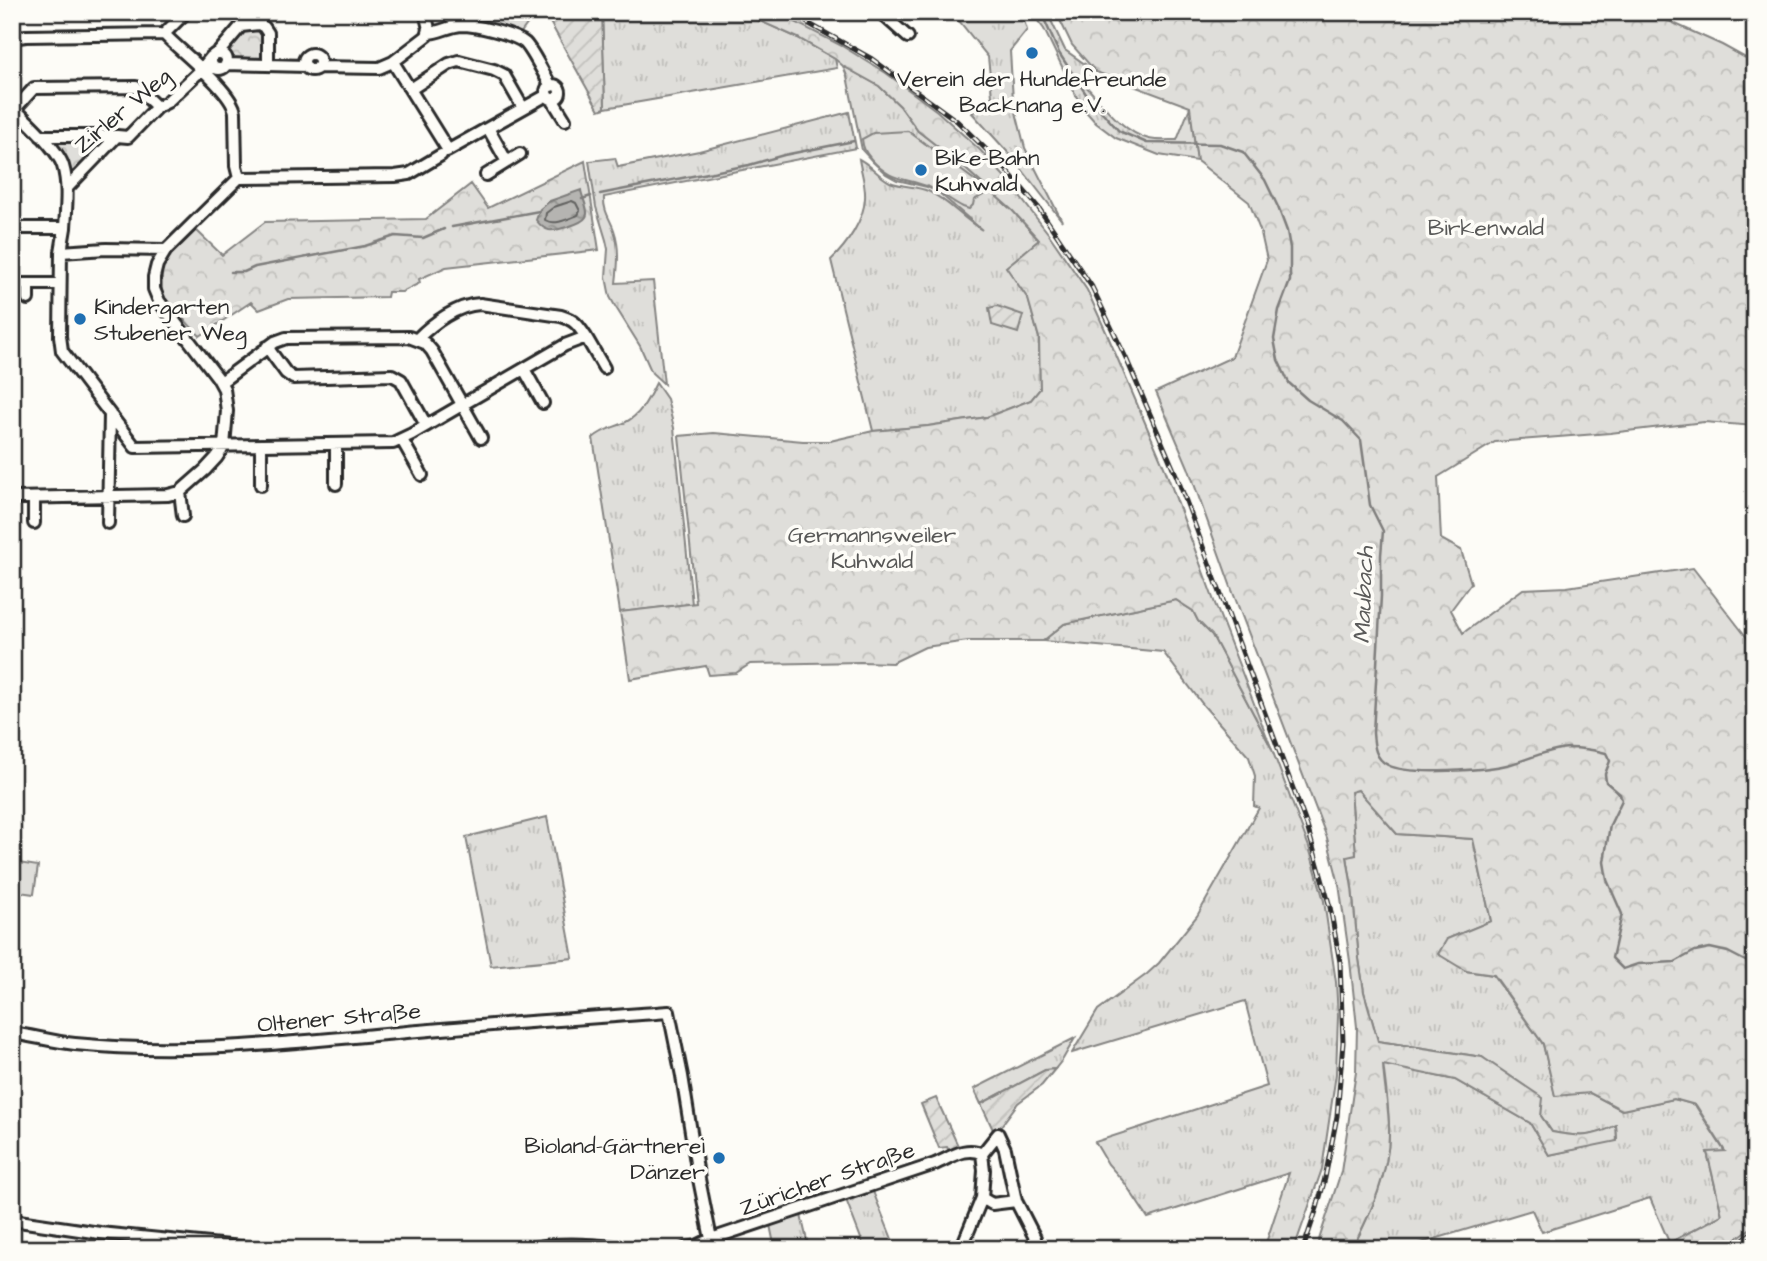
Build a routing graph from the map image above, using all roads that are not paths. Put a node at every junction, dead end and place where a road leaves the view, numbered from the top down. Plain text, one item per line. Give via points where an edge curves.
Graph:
1 (186, 12) edge
2 (425, 12) edge
3 (880, 12) edge
4 (429, 33) junction
5 (164, 34) junction
6 (13, 37) edge
7 (908, 37) dead end
8 (214, 55) junction
9 (393, 62) junction
10 (268, 64) junction
11 (201, 70) junction
12 (411, 89) junction
13 (550, 93) junction
14 (14, 107) edge
15 (157, 107) junction
16 (523, 108) junction
17 (565, 120) dead end
18 (488, 128) junction
19 (41, 136) junction
20 (117, 136) junction
21 (444, 151) junction
22 (520, 154) dead end
23 (507, 162) junction
24 (486, 175) dead end
25 (239, 178) junction
26 (67, 188) junction
27 (12, 228) edge
28 (65, 228) junction
29 (166, 250) junction
30 (61, 252) junction
31 (12, 284) edge
32 (28, 284) junction
33 (60, 284) junction
34 (28, 299) dead end
35 (586, 337) junction
36 (417, 339) junction
37 (267, 347) junction
38 (604, 368) dead end
39 (524, 369) junction
40 (221, 382) junction
41 (543, 403) dead end
42 (463, 405) junction
43 (110, 414) junction
44 (426, 425) junction
45 (481, 438) dead end
46 (402, 440) junction
47 (336, 444) junction
48 (224, 446) junction
49 (261, 446) junction
50 (109, 447) junction
51 (135, 447) junction
52 (422, 475) dead end
53 (336, 484) dead end
54 (261, 485) dead end
55 (180, 492) junction
56 (108, 496) junction
57 (12, 498) edge
58 (34, 498) junction
59 (183, 516) dead end
60 (34, 523) dead end
61 (108, 523) dead end
62 (12, 1033) edge
63 (982, 1154) junction
64 (982, 1198) junction
65 (1016, 1201) junction
66 (12, 1220) edge
67 (711, 1239) junction
68 (260, 1249) edge
69 (530, 1249) edge
70 (640, 1249) edge
71 (684, 1249) edge
72 (961, 1249) edge
73 (1034, 1249) edge

1 - 5 street
2 - 4 street
3 - 7 street
4 - 9 street
4 - 13 street via 458,25 511,36 526,44
5 - 6 street
5 - 11 street
8 - 10 street via 225,56 226,64
8 - 10 street, Zirler Weg via 241,26 259,24 268,33
8 - 11 street, Zirler Weg
9 - 10 street via 379,68 318,67 318,57 311,54 305,58 306,66
9 - 12 street
11 - 15 street, Zirler Weg
11 - 25 street via 234,106
12 - 16 street via 459,61 504,75
12 - 21 street
13 - 16 street
13 - 17 street
14 - 15 street via 34,88 136,88
14 - 19 street
15 - 20 street, Zirler Weg via 128,137
16 - 18 street
18 - 21 street
18 - 23 street
19 - 20 street
19 - 26 street via 59,156
20 - 26 street, Zirler Weg
21 - 25 street via 409,174 395,176
22 - 23 street
23 - 24 street
25 - 29 street
26 - 28 street
27 - 28 street
28 - 30 street
29 - 30 street
29 - 40 street via 154,277 155,295
30 - 33 street
31 - 32 street
32 - 33 street
32 - 34 street
33 - 43 street via 62,351
35 - 36 street via 575,322 561,316 480,304 463,307
35 - 38 street
35 - 39 street
36 - 37 street via 286,338
36 - 42 street via 432,351
37 - 40 street
37 - 44 street via 293,378 392,375 401,380
39 - 41 street
39 - 42 street
40 - 48 street via 227,411
42 - 44 street
42 - 45 street
43 - 50 street
43 - 51 street
44 - 46 street
46 - 47 street
46 - 52 street
47 - 49 street
47 - 53 street
48 - 49 street
48 - 51 street
48 - 55 street
49 - 54 street
50 - 51 street
50 - 56 street
55 - 56 street
55 - 59 street
56 - 58 street
56 - 61 street
57 - 58 street
58 - 60 street
62 - 67 street, Oltener Straße via 94,1046 207,1047 669,1012
63 - 64 street
63 - 65 street via 998,1135
63 - 67 street, Züricher Straße via 968,1150
64 - 65 street via 992,1204
64 - 72 street
65 - 73 street via 1035,1238
66 - 68 street
67 - 71 street, Züricher Straße
69 - 70 street via 583,1245

